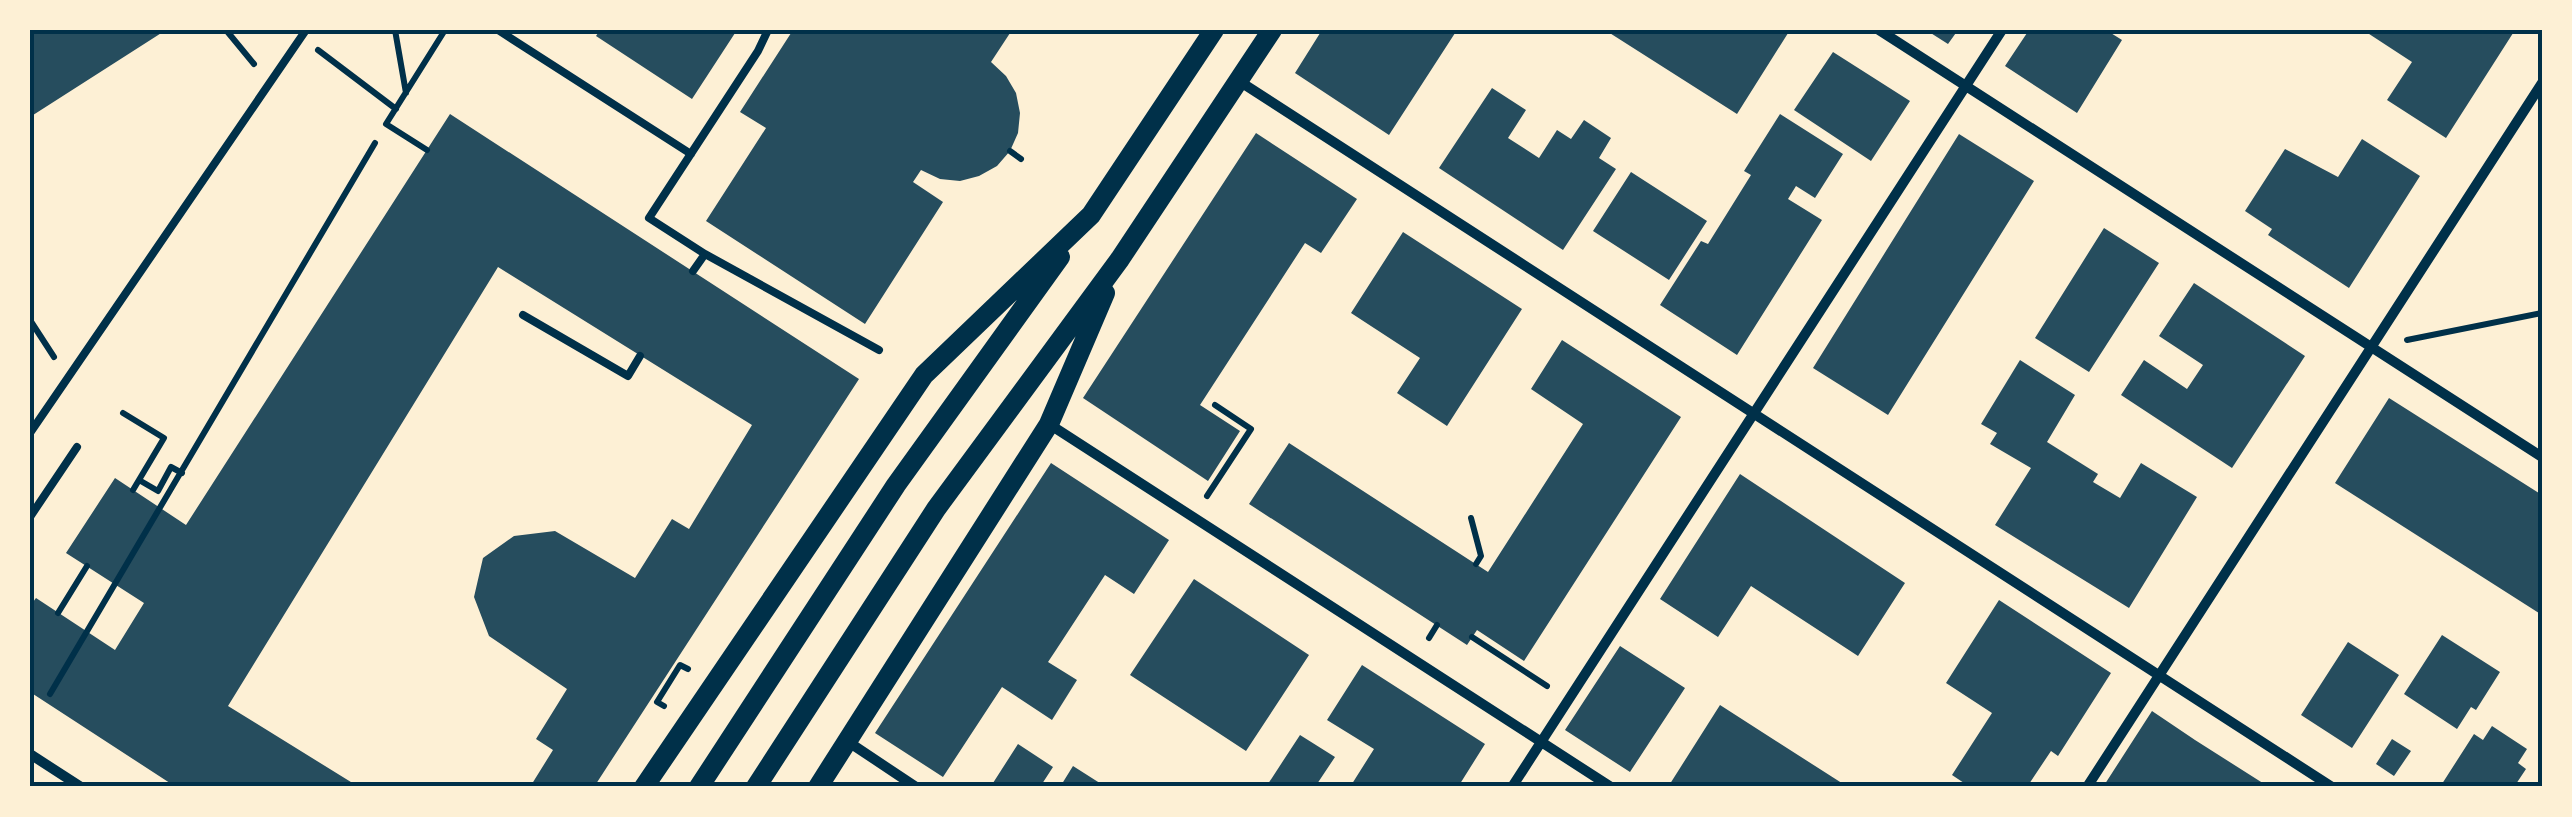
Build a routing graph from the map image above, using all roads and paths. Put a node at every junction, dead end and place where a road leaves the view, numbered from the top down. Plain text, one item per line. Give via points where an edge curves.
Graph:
1 (226, 30) edge
2 (395, 30) edge
3 (445, 30) edge
4 (498, 30) edge
5 (768, 30) edge
6 (1214, 30) edge
7 (1272, 30) edge
8 (1880, 30) edge
9 (2002, 30) edge
10 (304, 34) edge
11 (240, 48) dead end
12 (1239, 81) junction
13 (2542, 83) edge
14 (1966, 86) junction
15 (406, 93) junction
16 (396, 109) junction
17 (375, 143) dead end
18 (427, 150) dead end
19 (1010, 151) dead end
20 (691, 154) junction
21 (1022, 159) dead end
22 (1091, 215) junction
23 (704, 254) junction
24 (1120, 259) junction
25 (694, 272) dead end
26 (2542, 312) edge
27 (523, 315) dead end
28 (30, 320) edge
29 (2372, 347) junction
30 (878, 350) dead end
31 (640, 356) dead end
32 (68, 378) junction
33 (1215, 405) dead end
34 (1756, 412) junction
35 (123, 413) dead end
36 (1049, 424) junction
37 (30, 433) edge
38 (78, 447) dead end
39 (2542, 457) edge
40 (182, 473) junction
41 (139, 480) junction
42 (133, 490) dead end
43 (30, 517) edge
44 (1193, 518) junction
45 (1471, 518) dead end
46 (1476, 564) dead end
47 (86, 566) dead end
48 (58, 613) dead end
49 (1472, 638) dead end
50 (680, 664) dead end
51 (2159, 674) junction
52 (50, 694) dead end
53 (1569, 700) junction
54 (656, 702) dead end
55 (847, 741) junction
56 (1542, 742) junction
57 (30, 754) edge
58 (81, 787) edge
59 (644, 787) edge
60 (699, 787) edge
61 (756, 787) edge
62 (818, 787) edge
63 (916, 787) edge
64 (1512, 787) edge
65 (1611, 787) edge
66 (2086, 787) edge
67 (2332, 787) edge

1 - 11 path
2 - 15 path
3 - 15 path
4 - 20 lane
5 - 20 lane
6 - 22 main road
7 - 12 main road
8 - 14 street
9 - 14 street
10 - 16 path
10 - 32 lane
12 - 24 main road
12 - 34 street
13 - 29 street
14 - 29 street
14 - 34 street
15 - 16 path
16 - 18 path via 386,124
17 - 40 path
19 - 21 path
20 - 23 lane via 649,218
22 - 59 main road via 924,375
22 - 60 main road via 896,485
23 - 25 lane
23 - 30 lane
24 - 36 main road
24 - 61 main road via 936,509
26 - 29 path
27 - 31 lane via 628,376
28 - 32 path
29 - 39 street
29 - 51 street
32 - 37 lane
33 - 44 path via 1251,429
34 - 51 street
34 - 53 street
35 - 41 path via 164,438
36 - 44 street
36 - 55 main road
38 - 43 lane
40 - 41 path via 171,467 158,491
40 - 52 path
41 - 42 path
44 - 56 street
45 - 46 path via 1481,556
47 - 48 path
49 - 53 path
50 - 54 path
51 - 66 street
51 - 67 street
53 - 56 street
55 - 62 main road
55 - 63 street
56 - 64 street
56 - 65 street
57 - 58 street

